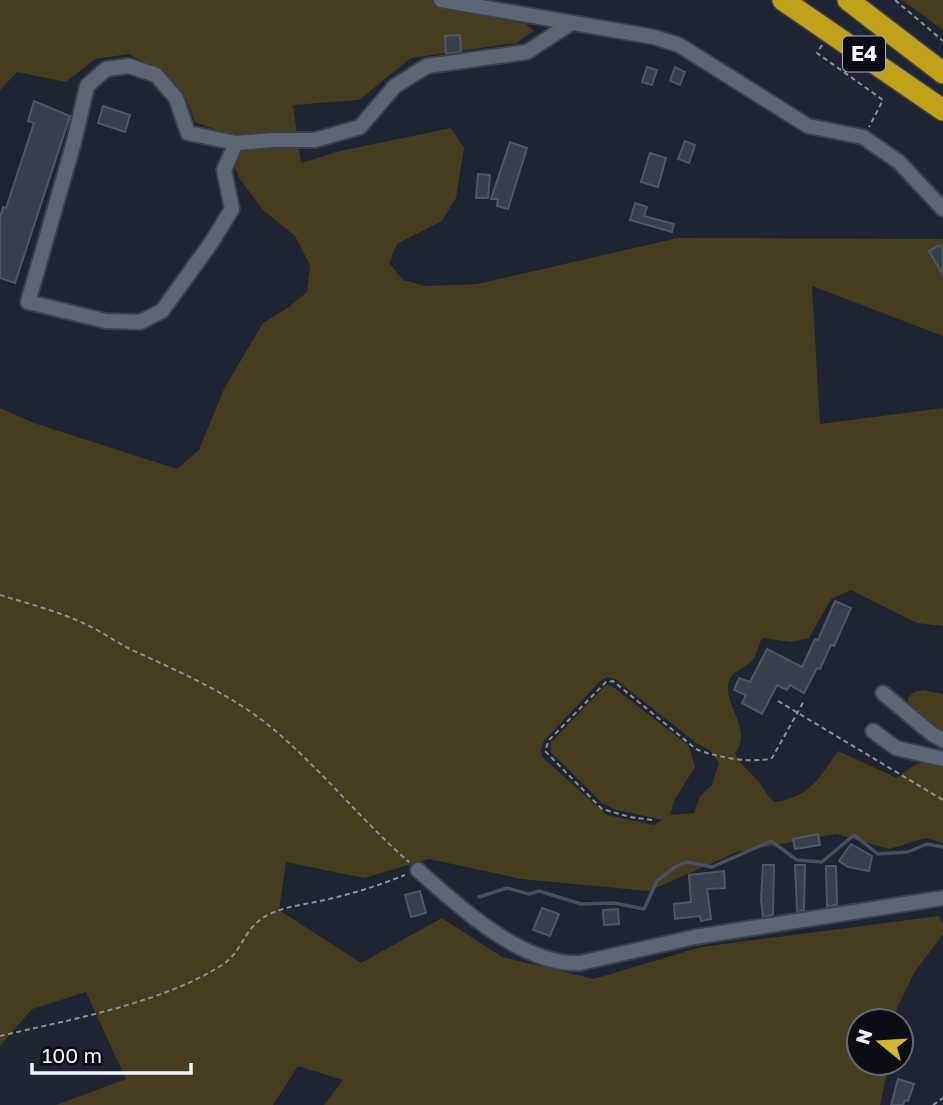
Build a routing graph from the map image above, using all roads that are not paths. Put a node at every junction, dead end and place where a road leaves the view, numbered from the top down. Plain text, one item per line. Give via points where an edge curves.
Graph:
1 (442, 0) edge
2 (782, 0) edge
3 (848, 0) edge
4 (570, 24) junction
5 (943, 72) edge
6 (943, 110) edge
7 (236, 143) junction
8 (943, 209) edge
9 (883, 693) dead end
10 (873, 731) dead end
11 (943, 740) edge
12 (943, 759) edge
13 (418, 870) road end
14 (943, 898) edge

1 - 4 street
2 - 6 highway, E4
3 - 5 highway, E4
4 - 7 street via 527,52 427,66 395,86 360,127 315,140
4 - 8 street via 679,45 808,125 863,137 899,162
7 - 7 street via 188,133 176,98 156,75 129,66 106,69 87,86 27,302 123,324 162,311 232,209 224,170
9 - 11 street
10 - 12 street via 896,748
13 - 14 street via 503,937 542,958 566,963 695,937

